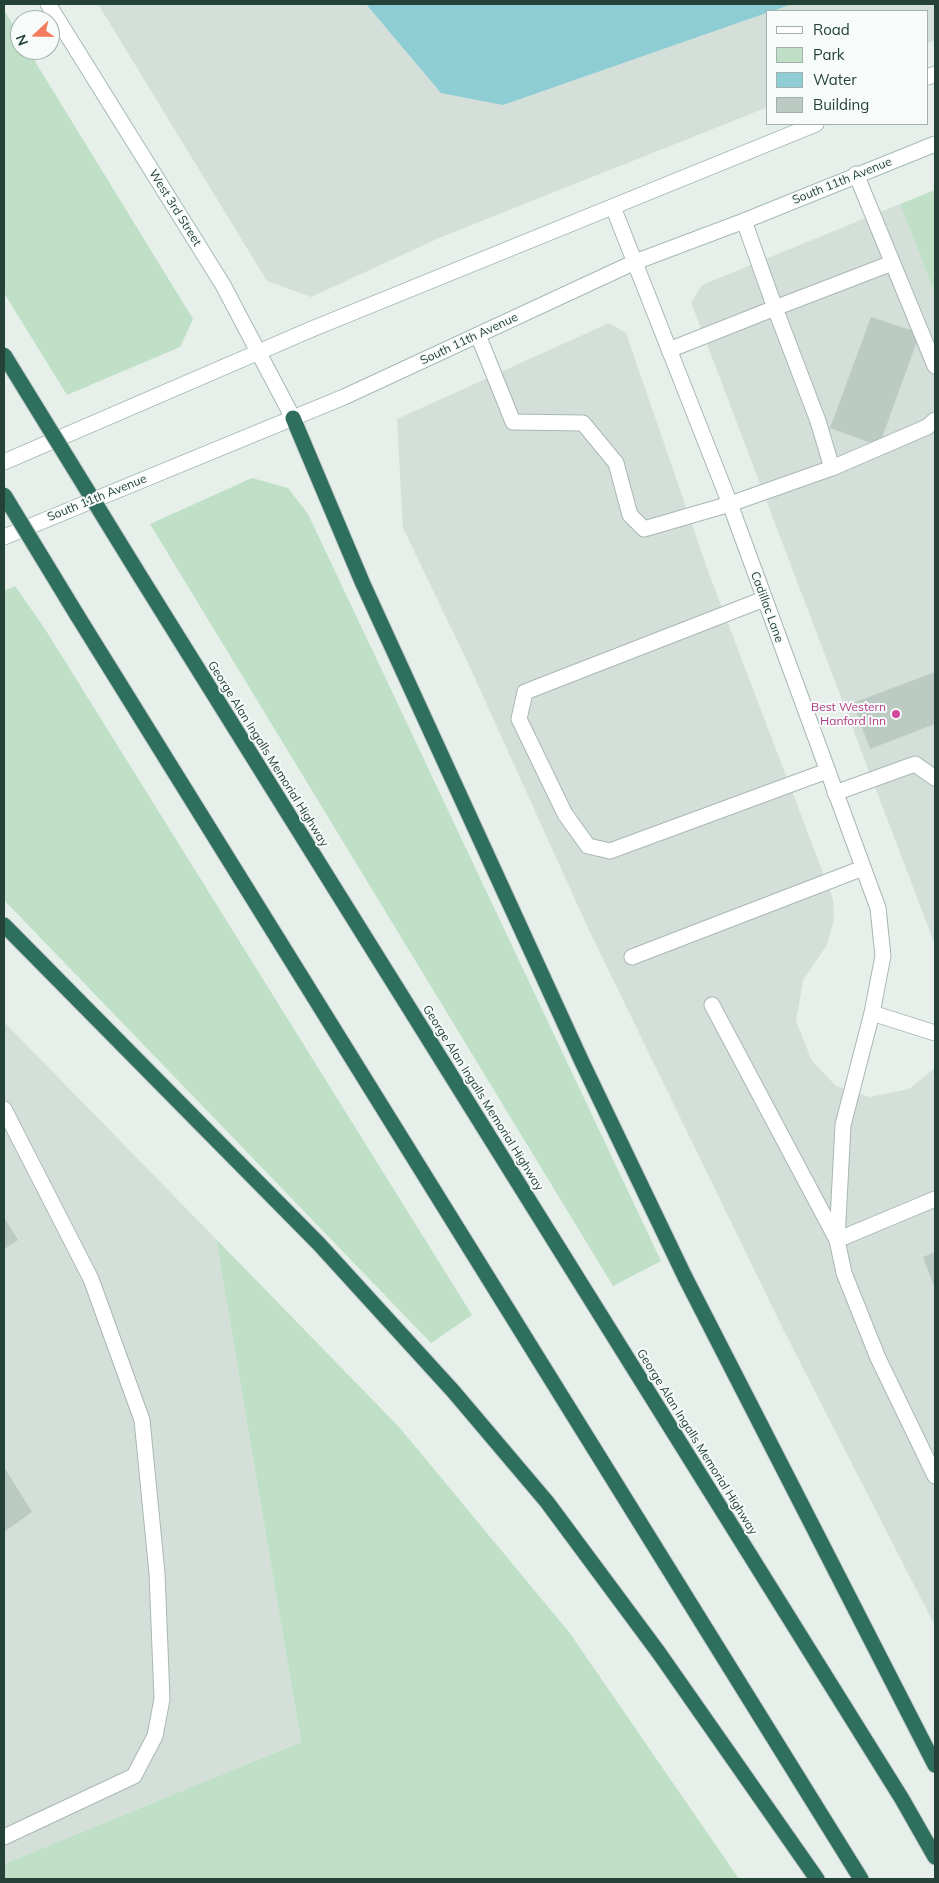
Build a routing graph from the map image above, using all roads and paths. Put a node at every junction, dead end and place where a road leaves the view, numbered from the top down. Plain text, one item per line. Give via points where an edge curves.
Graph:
1 (48, 4) edge
2 (814, 125) edge
3 (935, 144) edge
4 (856, 174) junction
5 (613, 207) junction
6 (744, 221) junction
7 (635, 262) junction
8 (892, 263) junction
9 (775, 308) junction
10 (478, 335) junction
11 (669, 350) junction
12 (258, 353) junction
13 (4, 355) edge
14 (935, 366) edge
15 (294, 418) junction
16 (935, 420) edge
17 (4, 462) edge
18 (832, 468) junction
19 (4, 495) edge
20 (730, 504) junction
21 (4, 536) edge
22 (764, 599) junction
23 (827, 771) junction
24 (935, 778) edge
25 (835, 794) junction
26 (864, 868) junction
27 (4, 925) edge
28 (632, 958) dead end
29 (712, 1005) dead end
30 (872, 1014) junction
31 (935, 1033) edge
32 (4, 1109) edge
33 (935, 1198) edge
34 (837, 1240) junction
35 (935, 1476) edge
36 (935, 1765) edge
37 (4, 1837) edge
38 (935, 1857) edge
39 (817, 1879) edge
40 (861, 1879) edge

1 - 12 main road, West 3rd Street via 223,285
2 - 5 main road
3 - 4 main road, South 11th Avenue
4 - 6 main road, South 11th Avenue
4 - 8 main road
5 - 7 main road, Cadillac Lane
5 - 12 main road
6 - 7 main road, South 11th Avenue
6 - 9 main road
7 - 10 main road, South 11th Avenue
7 - 11 main road, Cadillac Lane
8 - 9 main road
8 - 14 main road
9 - 11 main road
9 - 18 main road via 818,421
10 - 15 main road, South 11th Avenue
10 - 20 main road via 513,422 583,423 616,463 630,514 644,529
11 - 20 main road, Cadillac Lane
12 - 15 main road, West 3rd Street
12 - 17 main road
13 - 38 highway, George Alan Ingalls Memorial Highway, bridge
15 - 21 main road, South 11th Avenue
15 - 36 highway via 363,584 582,1062 685,1277
16 - 18 main road via 927,427
18 - 20 main road
19 - 40 highway, bridge
20 - 22 main road, Cadillac Lane
22 - 23 main road, Cadillac Lane
22 - 23 main road via 525,692 519,719 565,814 588,846 610,851
23 - 25 main road, Cadillac Lane
24 - 25 main road via 915,764
25 - 26 main road, Cadillac Lane
26 - 28 main road
26 - 30 main road, Cadillac Lane via 878,908 883,956
27 - 39 highway via 319,1244 453,1391 546,1502 659,1653
29 - 34 main road
30 - 31 main road
30 - 34 main road, Cadillac Lane via 843,1124
32 - 37 main road via 91,1279 142,1420 157,1573 162,1699 155,1736 134,1776
33 - 34 main road
34 - 35 main road via 844,1273 878,1358

